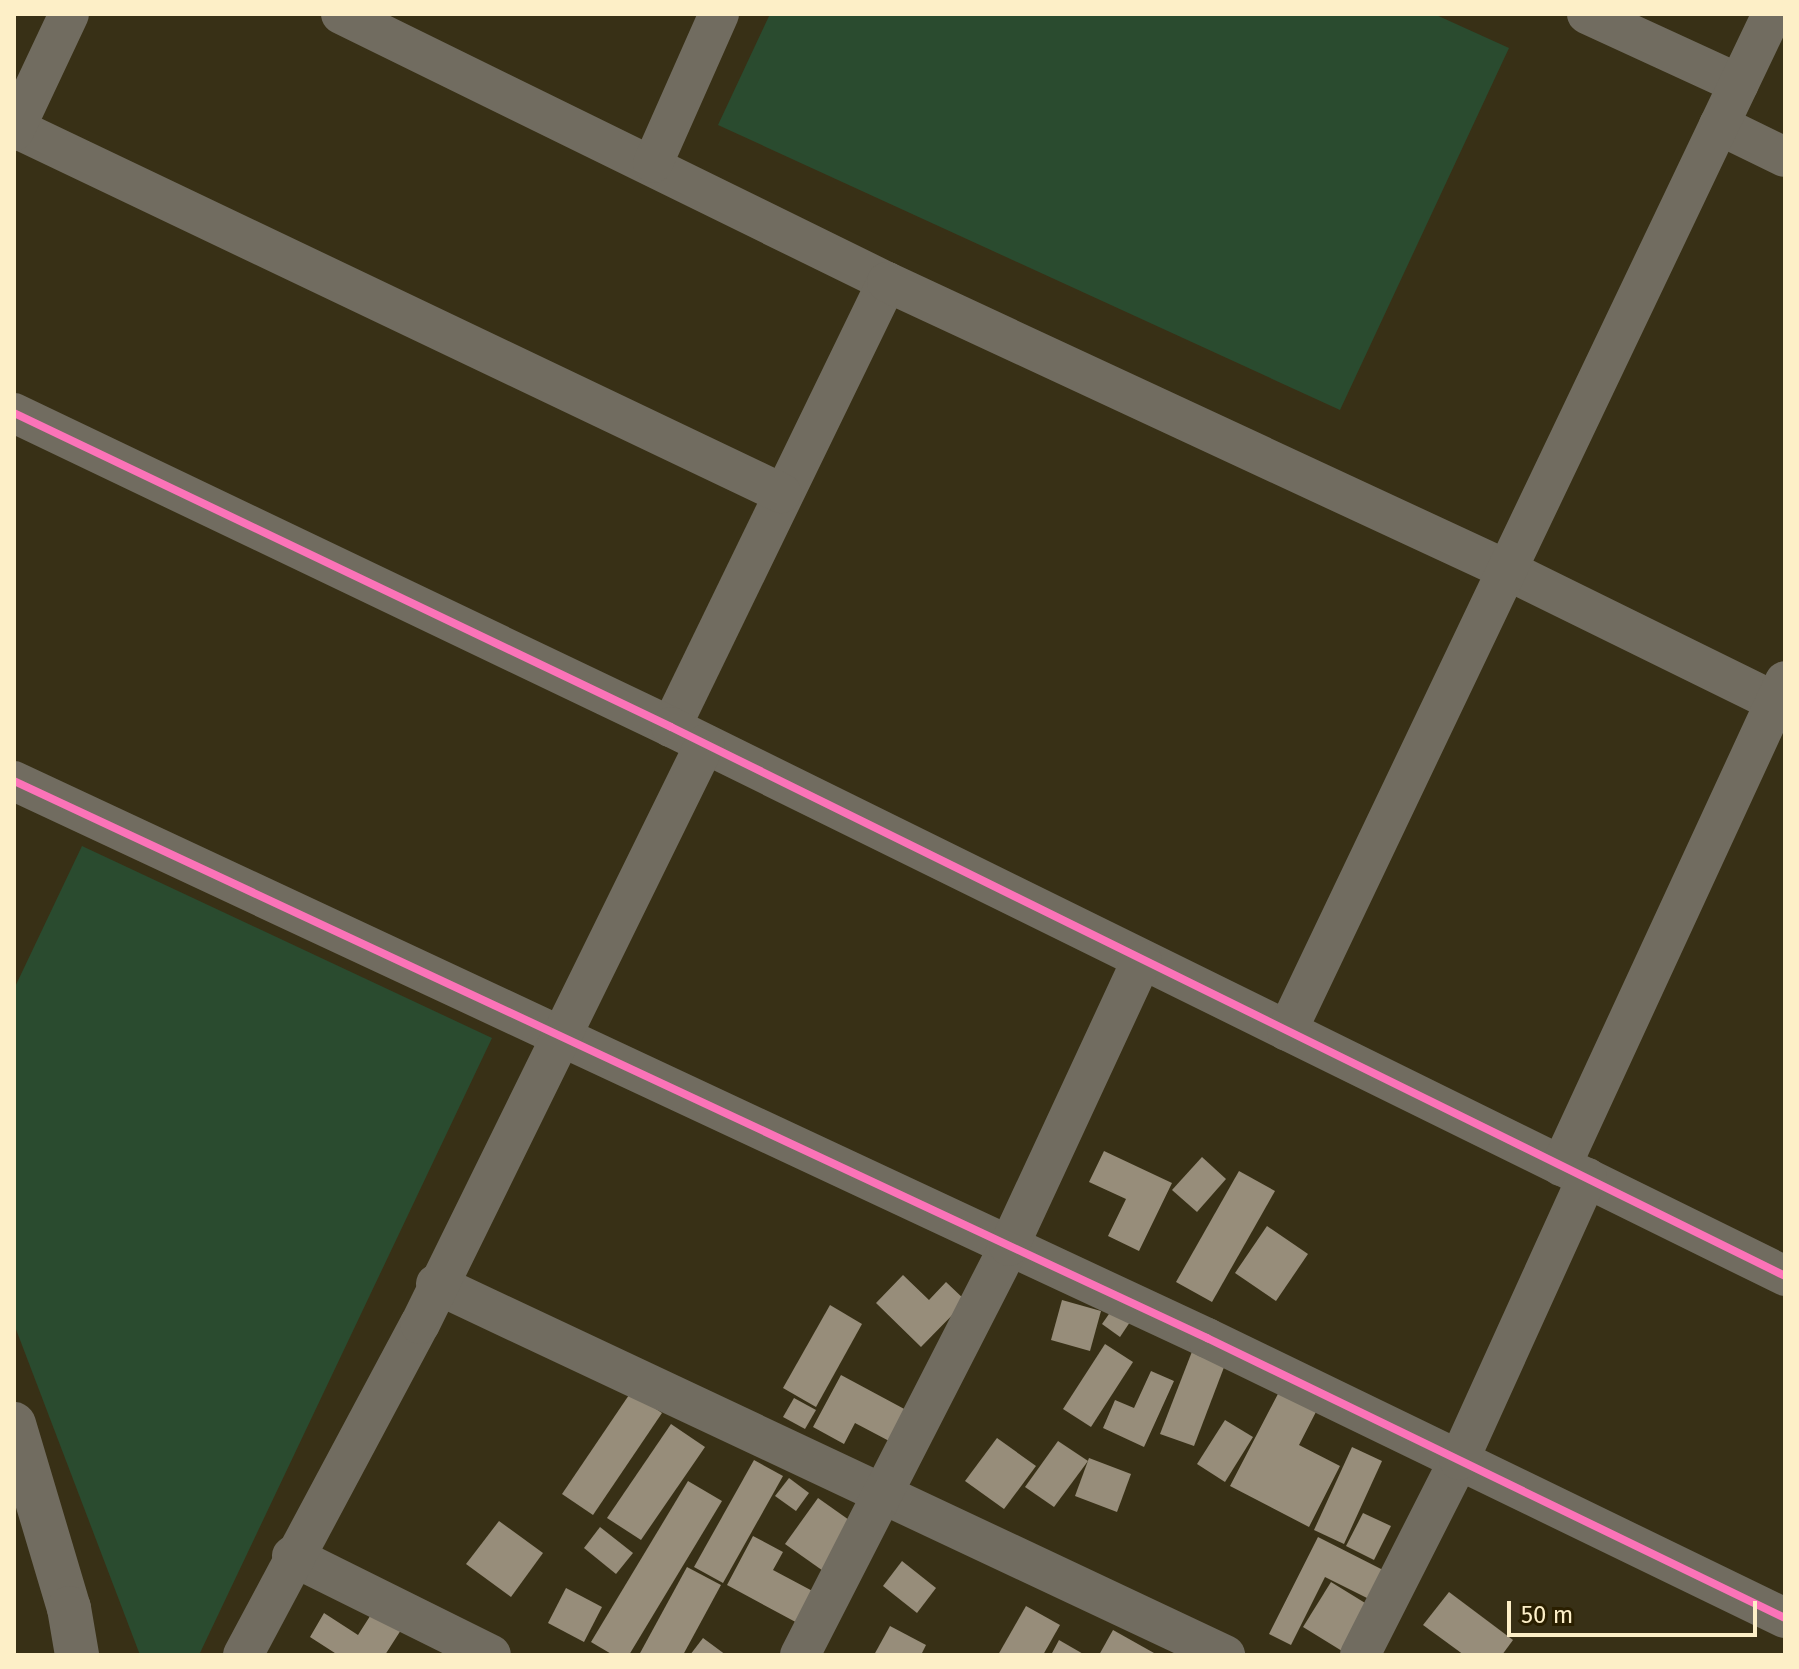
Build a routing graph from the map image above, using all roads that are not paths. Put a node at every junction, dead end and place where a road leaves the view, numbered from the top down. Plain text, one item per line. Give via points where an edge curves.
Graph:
1 (69, 14) edge
2 (341, 14) edge
3 (719, 14) edge
4 (1587, 14) edge
5 (1772, 14) edge
6 (1739, 84) junction
7 (1719, 125) junction
8 (15, 130) edge
9 (1785, 157) edge
10 (653, 163) junction
11 (887, 282) junction
12 (14, 413) edge
13 (781, 493) junction
14 (1507, 570) junction
15 (1782, 696) edge
16 (688, 736) junction
17 (14, 781) edge
18 (1142, 960) junction
19 (1287, 1031) junction
20 (563, 1038) junction
21 (1574, 1172) junction
22 (1009, 1246) junction
23 (1785, 1276) edge
24 (436, 1284) junction
25 (14, 1424) edge
26 (1459, 1460) junction
27 (881, 1491) junction
28 (292, 1556) junction
29 (1785, 1618) edge
30 (77, 1655) edge
31 (243, 1655) edge
32 (491, 1655) edge
33 (800, 1655) edge
34 (1225, 1655) edge
35 (1360, 1655) edge

1 - 8 street
2 - 10 street
3 - 10 street
4 - 6 street
5 - 6 street
6 - 7 street
7 - 9 street
7 - 14 street
8 - 13 street
10 - 11 street
11 - 13 street
11 - 14 street
12 - 16 street
13 - 16 street
14 - 15 street
14 - 19 street
15 - 21 street
16 - 18 street
16 - 20 street
17 - 20 street
18 - 19 street
18 - 22 street
19 - 21 street
20 - 22 street
20 - 24 street
21 - 23 street
21 - 26 street
22 - 26 street
22 - 27 street
24 - 27 street
24 - 28 street via 420,1324
25 - 30 street via 62,1579
26 - 29 street
26 - 35 street
27 - 33 street
27 - 34 street
28 - 31 street
28 - 32 street

